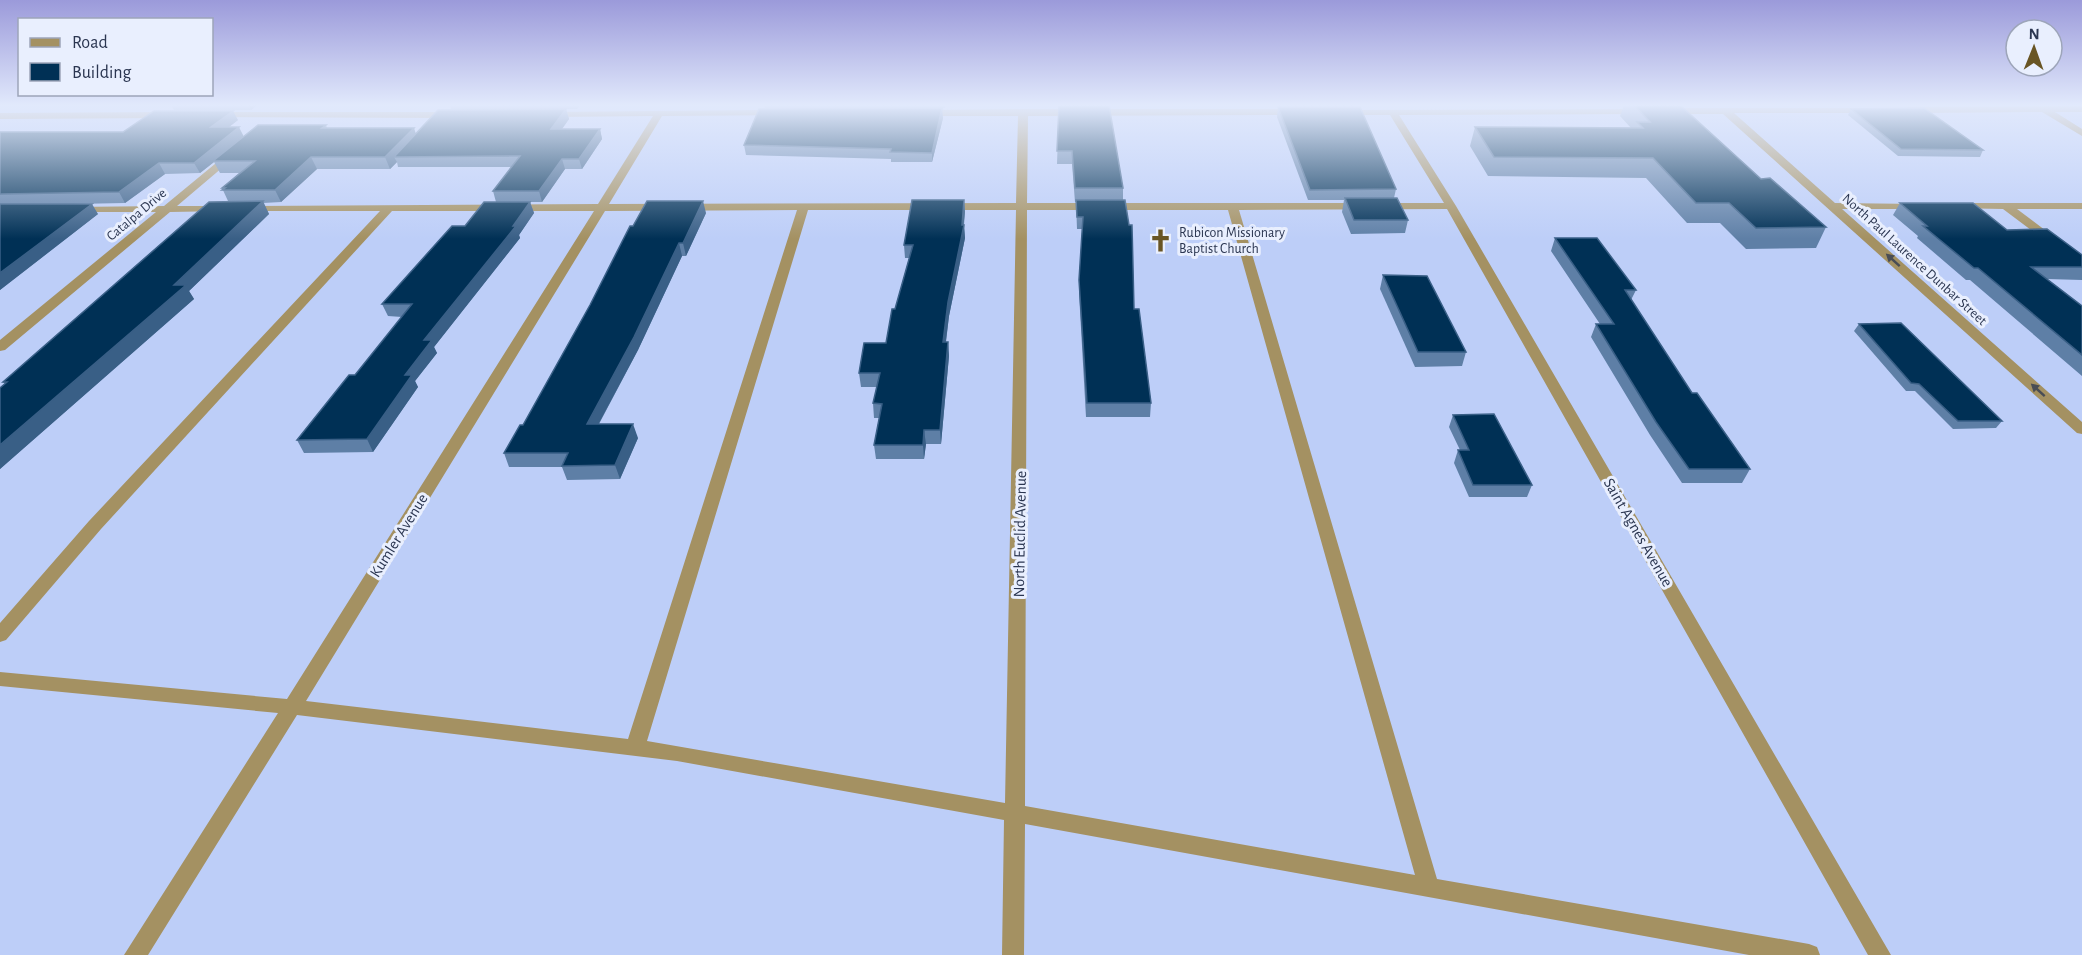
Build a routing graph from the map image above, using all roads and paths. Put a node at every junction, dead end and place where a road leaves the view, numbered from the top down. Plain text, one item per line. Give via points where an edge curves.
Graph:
1 (636, 150) edge
2 (1023, 150) edge
3 (1416, 150) edge
4 (1769, 150) edge
5 (237, 151) edge
6 (600, 206) junction
7 (1451, 206) junction
8 (1833, 206) junction
9 (1925, 206) edge
10 (1948, 206) edge
11 (2006, 206) junction
12 (2082, 206) edge
13 (389, 207) junction
14 (804, 207) junction
15 (1233, 207) junction
16 (1022, 208) junction
17 (59, 209) edge
18 (166, 209) junction
19 (2082, 264) edge
20 (0, 347) edge
21 (2082, 430) edge
22 (0, 635) edge
23 (0, 679) edge
24 (292, 707) junction
25 (635, 748) junction
26 (1016, 814) junction
27 (1429, 888) junction
28 (135, 955) edge
29 (1013, 955) edge
30 (1809, 955) edge
31 (1880, 955) edge

1 - 6 street, Kumler Avenue
2 - 16 street, North Euclid Avenue
3 - 7 street, Saint Agnes Avenue
4 - 8 street, North Paul Laurence Dunbar Street
5 - 18 street, Catalpa Drive
6 - 13 street
6 - 14 street
6 - 24 street, Kumler Avenue
7 - 15 street
7 - 31 street, Saint Agnes Avenue
8 - 9 street
21 -> 8 street, North Paul Laurence Dunbar Street
10 - 11 street
11 - 12 street
11 - 19 street
13 - 18 street
13 - 22 street via 95,525
14 - 16 street
14 - 25 street
15 - 16 street
15 - 27 street
16 - 26 street, North Euclid Avenue
17 - 18 street
18 - 20 street, Catalpa Drive
23 - 24 street
24 - 25 street
24 - 28 street, Kumler Avenue
25 - 26 street
26 - 27 street
26 - 29 street, North Euclid Avenue
27 - 30 street

